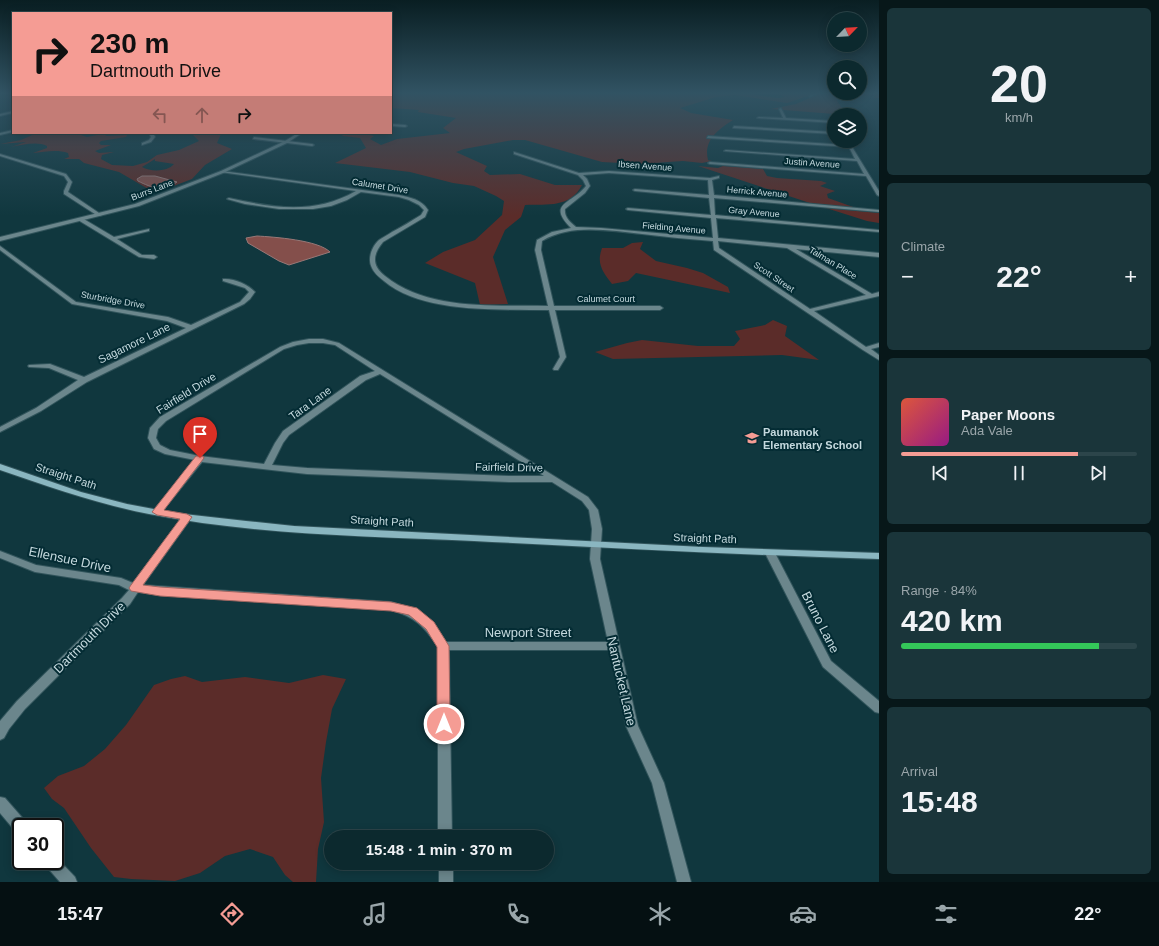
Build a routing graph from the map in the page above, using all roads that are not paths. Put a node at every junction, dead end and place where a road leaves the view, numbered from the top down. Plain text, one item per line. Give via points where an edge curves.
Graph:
1 (152, 134) edge
2 (298, 134) edge
3 (708, 137) dead end
4 (254, 138) dead end
5 (286, 142) junction
6 (143, 144) dead end
7 (312, 145) dead end
8 (827, 145) edge
9 (851, 148) edge
10 (726, 151) dead end
11 (515, 153) dead end
12 (0, 155) edge
13 (857, 160) junction
14 (710, 163) dead end
15 (222, 172) junction
16 (579, 174) junction
17 (866, 175) junction
18 (718, 177) dead end
19 (710, 179) junction
20 (635, 190) dead end
21 (360, 191) junction
22 (879, 195) edge
23 (711, 197) junction
24 (229, 199) dead end
25 (628, 209) dead end
26 (879, 210) edge
27 (100, 215) junction
28 (714, 217) junction
29 (80, 219) junction
30 (574, 228) junction
31 (147, 230) dead end
32 (879, 231) edge
33 (0, 239) edge
34 (113, 239) junction
35 (715, 239) junction
36 (787, 246) junction
37 (0, 248) edge
38 (879, 255) edge
39 (154, 257) dead end
40 (225, 280) dead end
41 (879, 294) edge
42 (871, 296) junction
43 (552, 308) junction
44 (660, 308) dead end
45 (808, 311) junction
46 (192, 328) junction
47 (879, 345) edge
48 (865, 349) junction
49 (879, 358) edge
50 (31, 366) dead end
51 (556, 369) dead end
52 (380, 371) junction
53 (84, 380) junction
54 (0, 430) edge
55 (200, 458) junction
56 (0, 467) edge
57 (267, 467) junction
58 (554, 479) junction
59 (157, 512) junction
60 (187, 517) junction
61 (594, 545) junction
62 (770, 552) junction
63 (0, 554) edge
64 (879, 556) edge
65 (135, 588) junction
66 (443, 646) junction
67 (614, 646) junction
68 (879, 708) edge
69 (0, 734) edge
70 (0, 803) edge
71 (13, 818) edge
72 (445, 830) edge
73 (59, 870) edge
74 (446, 870) edge
75 (70, 882) edge
76 (446, 882) edge
77 (684, 882) edge

1 - 6 street via 153,137 150,141
2 - 5 street, Burrs Lane
3 - 8 street
4 - 5 street
5 - 7 street
5 - 15 street, Burrs Lane
9 - 13 street
10 - 13 street
11 - 16 street
12 - 27 street via 65,175 70,182 66,193
13 - 17 street
14 - 17 street, Justin Avenue
15 - 21 street, Calumet Drive
15 - 27 street, Burrs Lane via 144,203
16 - 19 street, Ibsen Avenue via 616,172
16 - 30 street via 588,186 580,197 562,208 561,214
17 - 22 street
18 - 19 street, Ibsen Avenue
19 - 23 street, Scott Street
20 - 23 street, Herrick Avenue
21 - 24 street via 339,203 309,208 287,209
21 - 43 street, Calumet Drive via 412,199 426,210 424,216 382,241 372,256 376,271 394,285 431,300 462,306
23 - 26 street, Herrick Avenue
23 - 28 street, Scott Street
25 - 28 street, Gray Avenue
27 - 29 street, Burrs Lane
28 - 32 street, Gray Avenue
28 - 35 street, Scott Street
29 - 33 street, Burrs Lane
29 - 34 street
30 - 35 street, Fielding Avenue
30 - 43 street, Fielding Avenue via 552,233 538,244
31 - 34 street
34 - 39 street via 141,256
35 - 36 street, Fielding Avenue
35 - 45 street, Scott Street via 716,249
36 - 38 street, Fielding Avenue
36 - 42 street, Talman Place
37 - 46 street, Sturbridge Drive via 74,303 168,319
40 - 46 street, Sagamore Lane via 247,287 252,292 242,303
41 - 42 street
42 - 45 street
43 - 44 street, Calumet Court
43 - 51 street via 563,356
45 - 48 street, Scott Street
46 - 53 street, Sagamore Lane
47 - 48 street
48 - 49 street, Scott Street
50 - 53 street via 50,366
52 - 55 street, Fairfield Drive via 337,344 326,341 294,343 282,348 164,419 154,428 152,438 157,447 168,452
52 - 57 street, Tara Lane via 363,378 286,433
52 - 58 street, Fairfield Drive
53 - 54 street, Sagamore Lane
55 - 57 street, Fairfield Drive
55 - 59 street
56 - 59 main road, Straight Path via 104,501
57 - 58 street, Fairfield Drive
58 - 61 street, Fairfield Drive via 585,498 593,510 597,529
59 - 60 main road, Straight Path
60 - 61 main road, Straight Path via 294,529
60 - 65 street, Dartmouth Drive
61 - 62 main road, Straight Path
61 - 67 street, Nantucket Lane
62 - 64 main road, Straight Path
62 - 68 street, Bruno Lane via 826,664
63 - 65 street, Ellensue Drive via 35,568 121,582
65 - 66 street, Ellensue Drive via 391,606 412,612 430,626
65 - 69 street, Dartmouth Drive via 126,601 21,705 4,725
66 - 67 street, Newport Street
66 - 72 street
67 - 77 street, Nantucket Lane via 632,726 658,783
70 - 71 street
73 - 75 street
74 - 76 street

